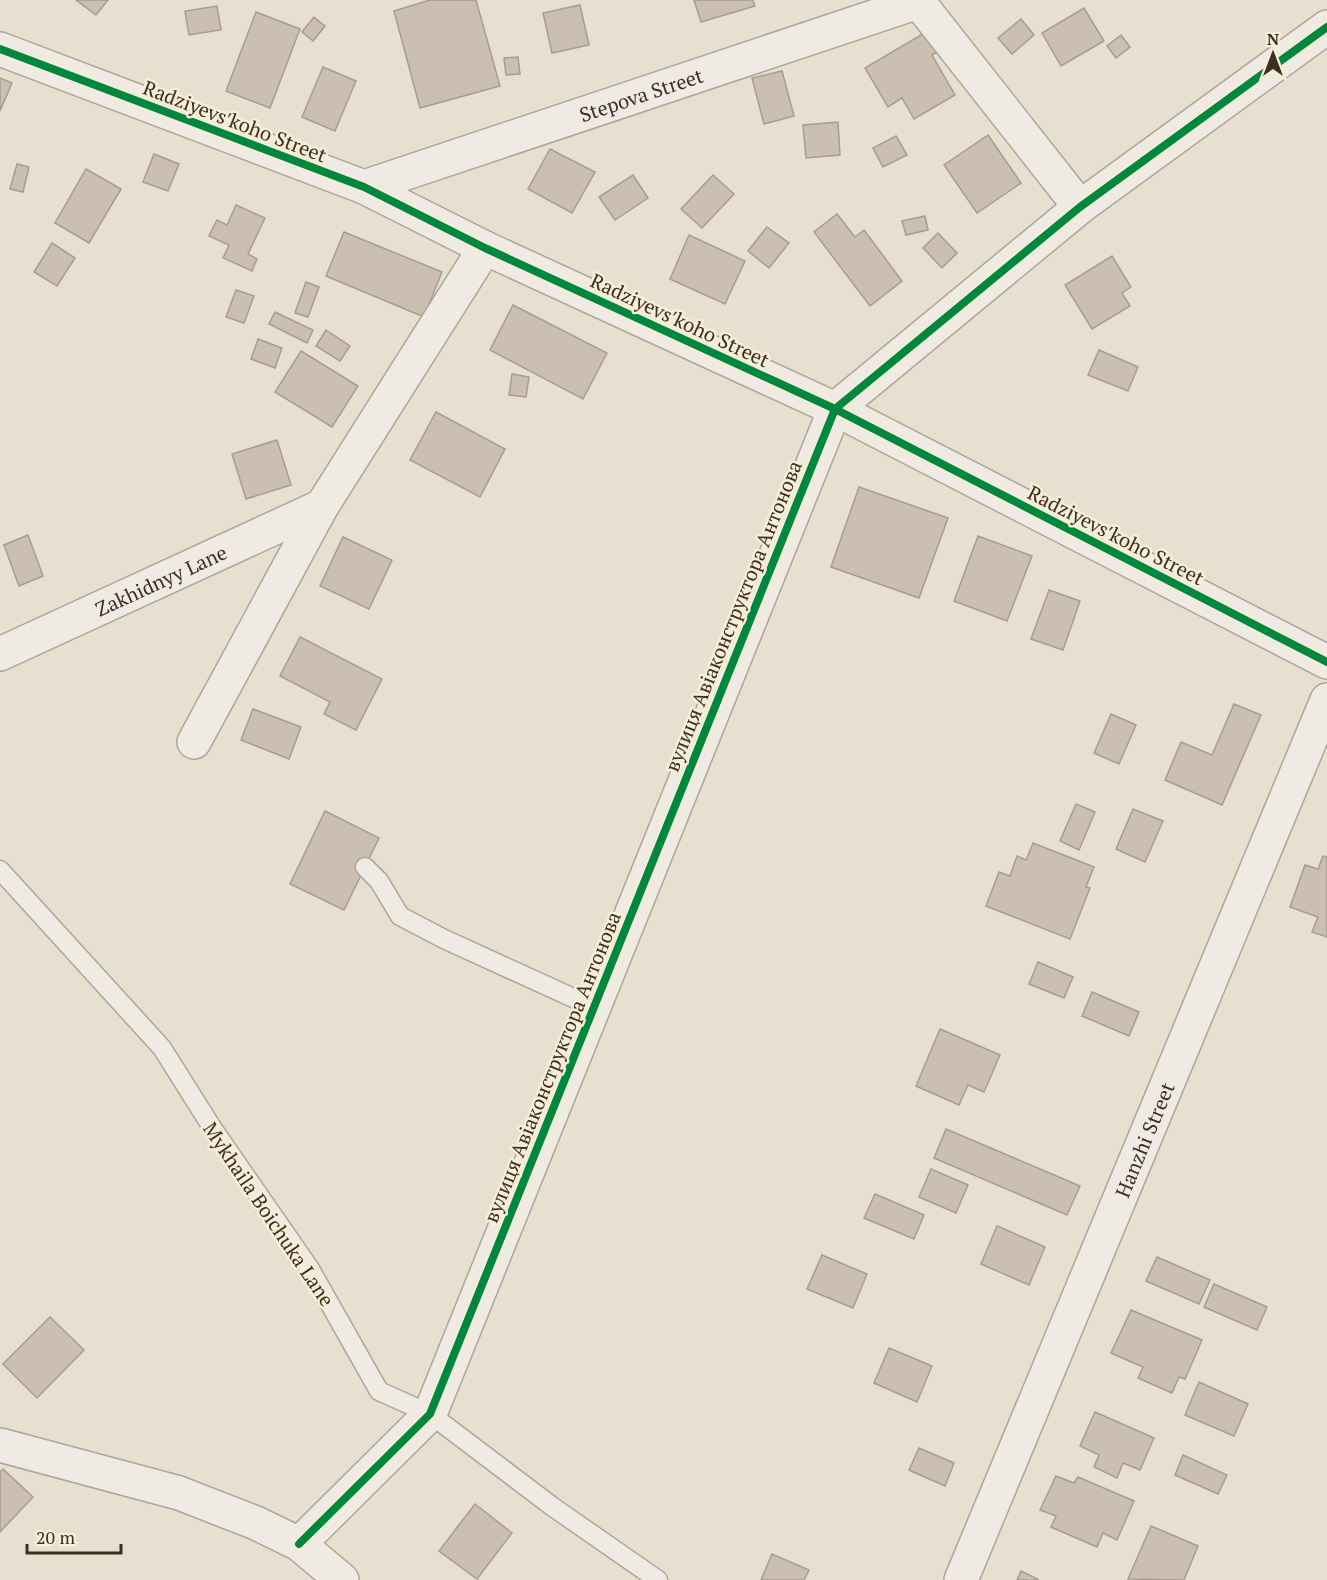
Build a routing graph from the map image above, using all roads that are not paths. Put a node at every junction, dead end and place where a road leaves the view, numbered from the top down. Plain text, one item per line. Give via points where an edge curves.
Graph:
1 (917, 1) edge
2 (1327, 27) edge
3 (0, 49) edge
4 (364, 187) junction
5 (1080, 207) junction
6 (485, 248) junction
7 (835, 409) junction
8 (322, 506) junction
9 (0, 654) edge
10 (1327, 662) edge
11 (1327, 700) edge
12 (194, 742) dead end
13 (365, 867) dead end
14 (0, 870) edge
15 (594, 1007) junction
16 (430, 1414) junction
17 (0, 1445) edge
18 (299, 1544) junction
19 (342, 1580) edge
20 (658, 1580) edge
21 (961, 1580) edge

1 - 4 street, Stepova Street
1 - 5 street
2 - 5 street, вулиця Авіаконструктора Антонова
3 - 4 street, Radziyevsʹkoho Street
4 - 6 street, Radziyevsʹkoho Street
5 - 7 street, вулиця Авіаконструктора Антонова
6 - 7 street, Radziyevsʹkoho Street
6 - 8 street
7 - 10 street, Radziyevsʹkoho Street
7 - 15 street, вулиця Авіаконструктора Антонова
8 - 9 street, Zakhidnyy Lane
8 - 12 street
11 - 21 street, Hanzhi Street
13 - 15 lane via 379,881 400,916
14 - 16 lane, Mykhaila Boichuka Lane via 162,1048 310,1269 379,1391
15 - 16 street, вулиця Авіаконструктора Антонова
16 - 18 street
16 - 20 lane, Mykhaila Boichuka Lane
17 - 18 street via 179,1493
18 - 19 street

